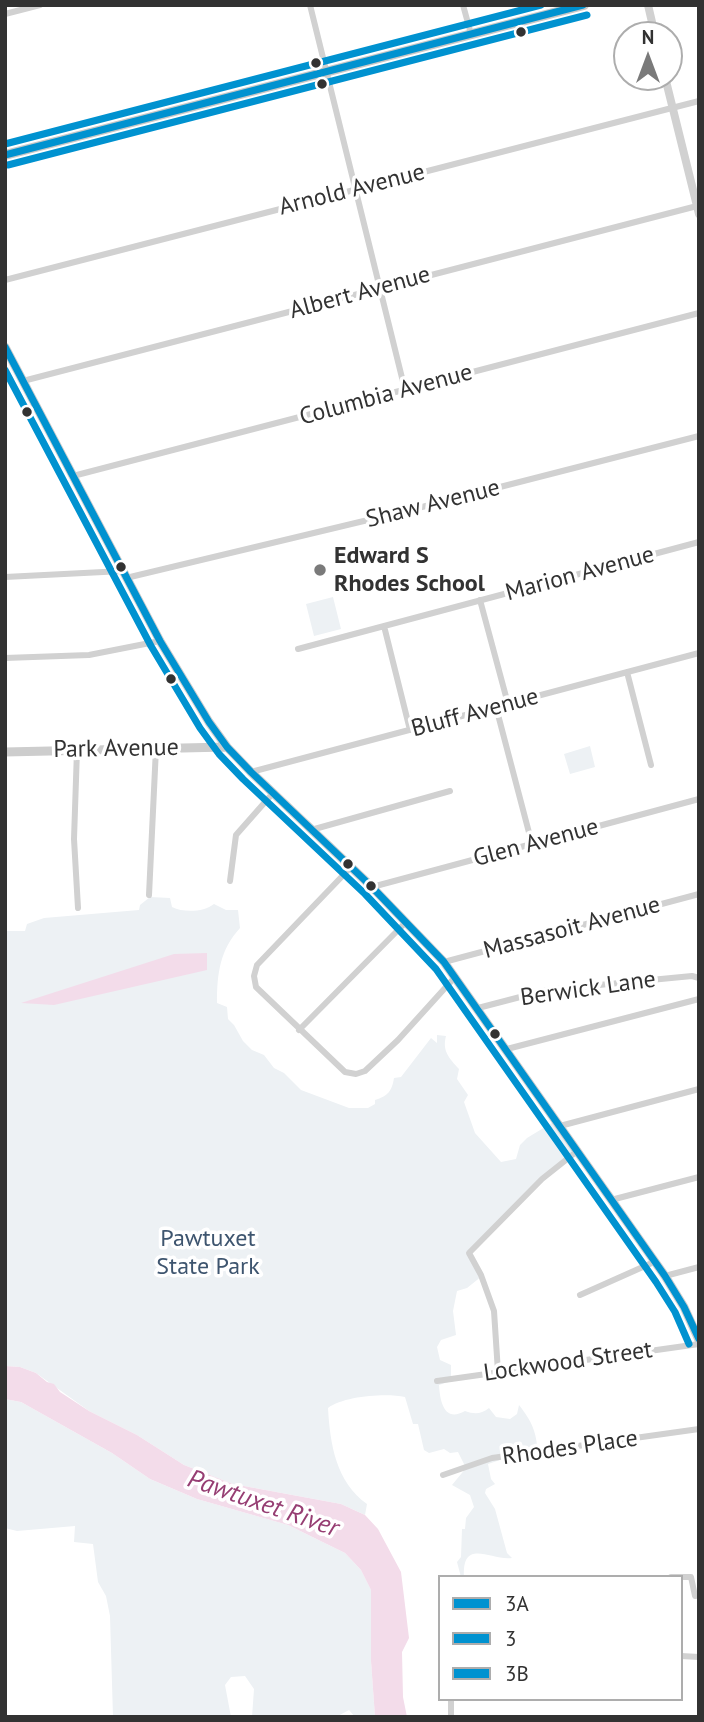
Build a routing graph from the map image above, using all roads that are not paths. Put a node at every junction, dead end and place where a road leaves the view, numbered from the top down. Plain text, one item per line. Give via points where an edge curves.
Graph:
1 (40, 5) edge
2 (310, 5) edge
3 (463, 5) edge
4 (584, 5) edge
5 (5, 14) edge
6 (471, 34) junction
7 (326, 72) junction
8 (668, 91) edge
9 (699, 101) edge
10 (672, 108) junction
11 (5, 155) edge
12 (355, 189) junction
13 (698, 210) edge
14 (5, 280) edge
15 (380, 288) junction
16 (699, 313) edge
17 (5, 347) edge
18 (23, 381) junction
19 (405, 390) junction
20 (699, 436) edge
21 (73, 476) junction
22 (699, 542) edge
23 (124, 575) junction
24 (5, 576) edge
25 (480, 600) junction
26 (384, 626) junction
27 (160, 641) junction
28 (298, 649) dead end
29 (699, 653) edge
30 (5, 658) edge
31 (627, 672) junction
32 (508, 704) junction
33 (496, 707) junction
34 (410, 730) junction
35 (228, 747) junction
36 (156, 748) junction
37 (77, 750) junction
38 (5, 752) edge
39 (651, 765) dead end
40 (251, 772) junction
41 (450, 791) dead end
42 (273, 793) junction
43 (699, 799) edge
44 (311, 830) junction
45 (532, 844) junction
46 (351, 867) junction
47 (230, 881) dead end
48 (372, 887) junction
49 (699, 894) edge
50 (149, 895) dead end
51 (78, 908) dead end
52 (406, 922) junction
53 (444, 962) junction
54 (455, 977) junction
55 (699, 978) edge
56 (699, 999) edge
57 (478, 1008) junction
58 (299, 1030) junction
59 (507, 1049) junction
60 (699, 1089) edge
61 (560, 1126) junction
62 (576, 1152) junction
63 (699, 1177) edge
64 (611, 1200) junction
65 (654, 1262) junction
66 (699, 1267) edge
67 (665, 1276) junction
68 (580, 1295) dead end
69 (699, 1342) edge
70 (498, 1372) junction
71 (437, 1381) dead end
72 (699, 1429) edge
73 (443, 1475) dead end
74 (683, 1577) edge
75 (699, 1595) edge

1 - 5 street
2 - 7 street
3 - 6 street
4 - 6 main road
6 - 7 main road
7 - 11 main road
7 - 12 street
8 - 10 street
9 - 10 street, Arnold Avenue
10 - 12 street, Arnold Avenue
10 - 13 street
12 - 14 street, Arnold Avenue
12 - 15 street
13 - 15 street, Albert Avenue
15 - 18 street, Albert Avenue
15 - 19 street
16 - 19 street, Columbia Avenue
17 - 18 main road
18 - 21 main road
19 - 21 street, Columbia Avenue
20 - 23 street, Shaw Avenue via 396,513
21 - 23 main road
22 - 25 street, Marion Avenue
23 - 24 street, Shaw Avenue
23 - 27 main road
25 - 26 street, Marion Avenue
25 - 32 street
26 - 28 street, Marion Avenue
26 - 34 street
27 - 30 street via 89,655
27 - 35 main road
29 - 31 street, Bluff Avenue
31 - 32 street, Bluff Avenue
31 - 39 street
32 - 33 street, Bluff Avenue
33 - 34 street, Bluff Avenue
33 - 45 street
34 - 40 street, Bluff Avenue
35 - 36 main road, Park Avenue
35 - 40 main road
36 - 37 main road, Park Avenue
36 - 50 street
37 - 38 main road, Park Avenue
37 - 51 street via 74,839
40 - 42 main road
41 - 44 street
42 - 44 main road
42 - 47 street via 236,835
43 - 45 street, Glen Avenue
44 - 46 main road
45 - 48 street, Glen Avenue
46 - 48 main road
46 - 58 street via 254,972 256,987
48 - 52 main road
49 - 53 street, Massasoit Avenue
52 - 53 main road
52 - 58 street
53 - 54 main road
54 - 57 main road
54 - 58 street via 365,1071 345,1073
55 - 57 street, Berwick Lane via 547,990
56 - 59 street
57 - 59 main road
59 - 61 main road
60 - 61 street
61 - 62 main road
62 - 64 main road
62 - 70 street via 542,1179 468,1253 494,1311
63 - 64 street
64 - 65 main road
65 - 67 main road
65 - 68 street
66 - 67 street
67 - 69 main road
69 - 70 street, Lockwood Street
70 - 71 street, Lockwood Street
72 - 73 street, Rhodes Place via 492,1458
74 - 75 street via 691,1577 695,1596

